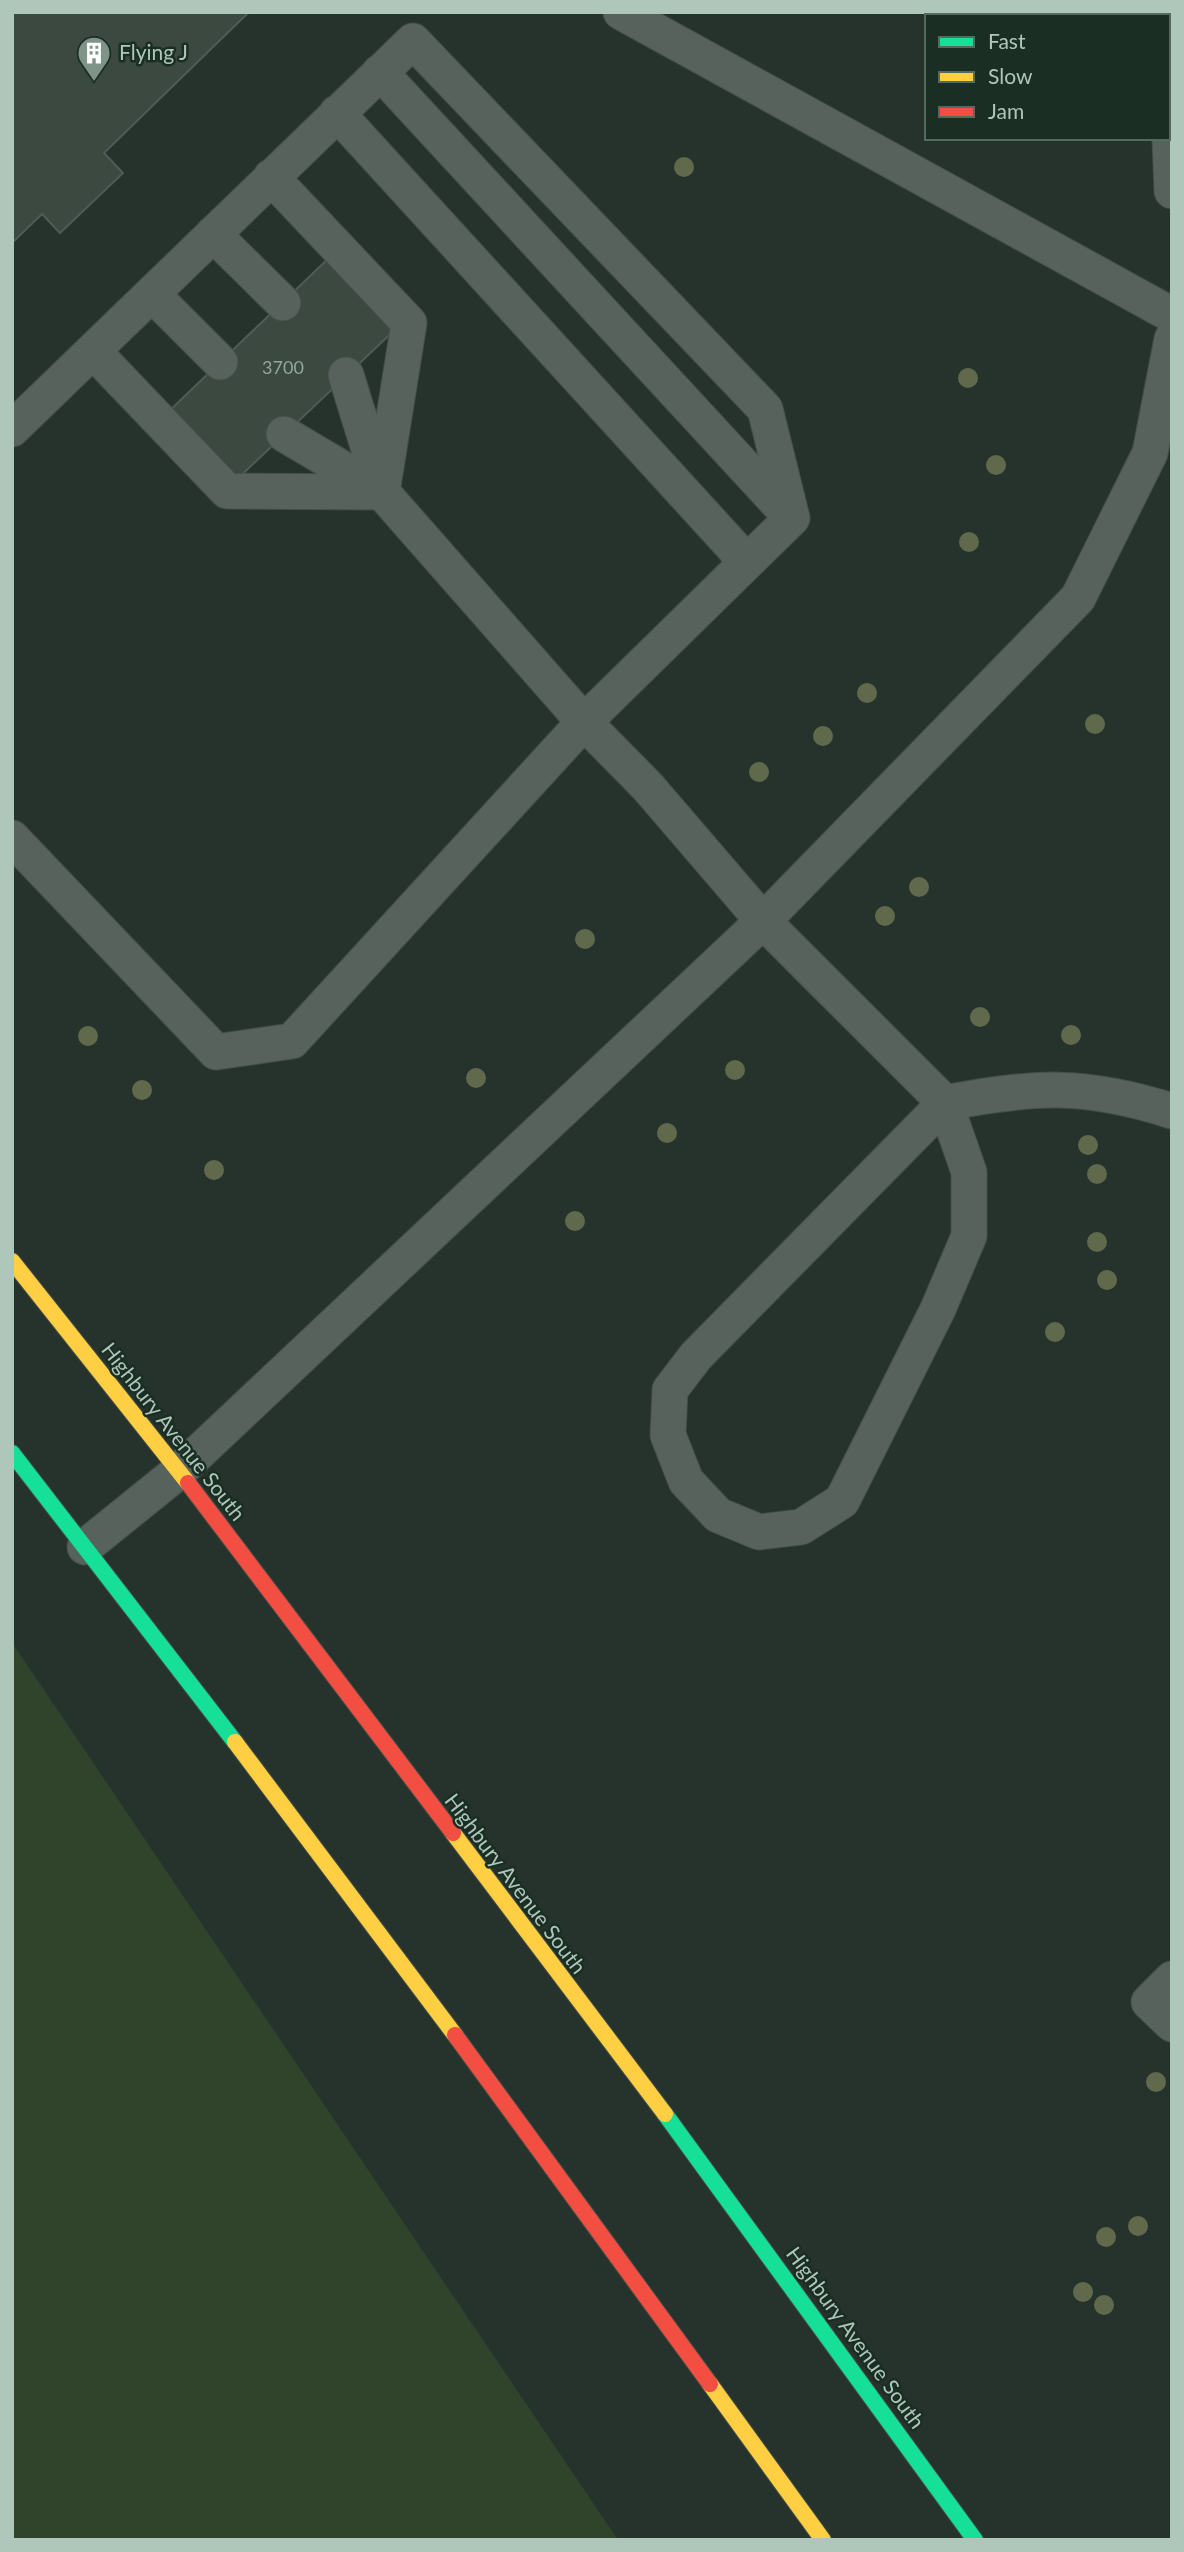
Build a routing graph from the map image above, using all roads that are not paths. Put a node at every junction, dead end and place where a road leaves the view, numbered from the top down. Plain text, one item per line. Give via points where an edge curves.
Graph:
1 (621, 12) edge
2 (380, 72) junction
3 (337, 113) junction
4 (1170, 140) edge
5 (271, 177) junction
6 (1172, 191) edge
7 (213, 234) junction
8 (152, 294) junction
9 (283, 303) dead end
10 (1172, 315) edge
11 (1172, 339) edge
12 (93, 351) junction
13 (220, 362) dead end
14 (346, 374) dead end
15 (12, 429) edge
16 (284, 433) dead end
17 (382, 492) junction
18 (792, 518) junction
19 (746, 561) junction
20 (584, 722) junction
21 (12, 838) edge
22 (763, 921) junction
23 (945, 1103) junction
24 (1172, 1111) edge
25 (12, 1261) edge
26 (12, 1453) edge
27 (179, 1471) junction
28 (85, 1547) junction
29 (1172, 1979) edge
30 (1172, 2024) edge
31 (823, 2540) edge
32 (975, 2540) edge

1 - 10 lane
2 - 3 lane
2 - 18 lane
2 - 18 lane via 413,41 765,409
3 - 5 lane
3 - 19 lane
4 - 6 lane
5 - 7 lane
5 - 17 lane via 409,323
7 - 8 lane
7 - 9 lane
8 - 12 lane
8 - 13 lane
11 - 22 lane via 1150,453 1078,598
12 - 15 lane
12 - 17 lane via 227,491
14 - 17 lane
16 - 17 lane
17 - 20 lane
18 - 19 lane
19 - 20 lane
20 - 21 lane via 292,1041 216,1052
20 - 22 lane via 648,786
22 - 23 lane
22 - 27 lane
23 - 23 lane via 696,1356 670,1390 668,1434 686,1481 718,1515 759,1532 801,1527 842,1501 969,1236 969,1172
23 - 24 lane via 1059,1088 1126,1096
25 - 27 main road, Highbury Avenue South
26 - 28 main road
27 - 28 lane
27 - 32 main road, Highbury Avenue South via 696,2155
28 - 31 main road via 211,1708 603,2233
29 - 30 lane via 1149,2002

